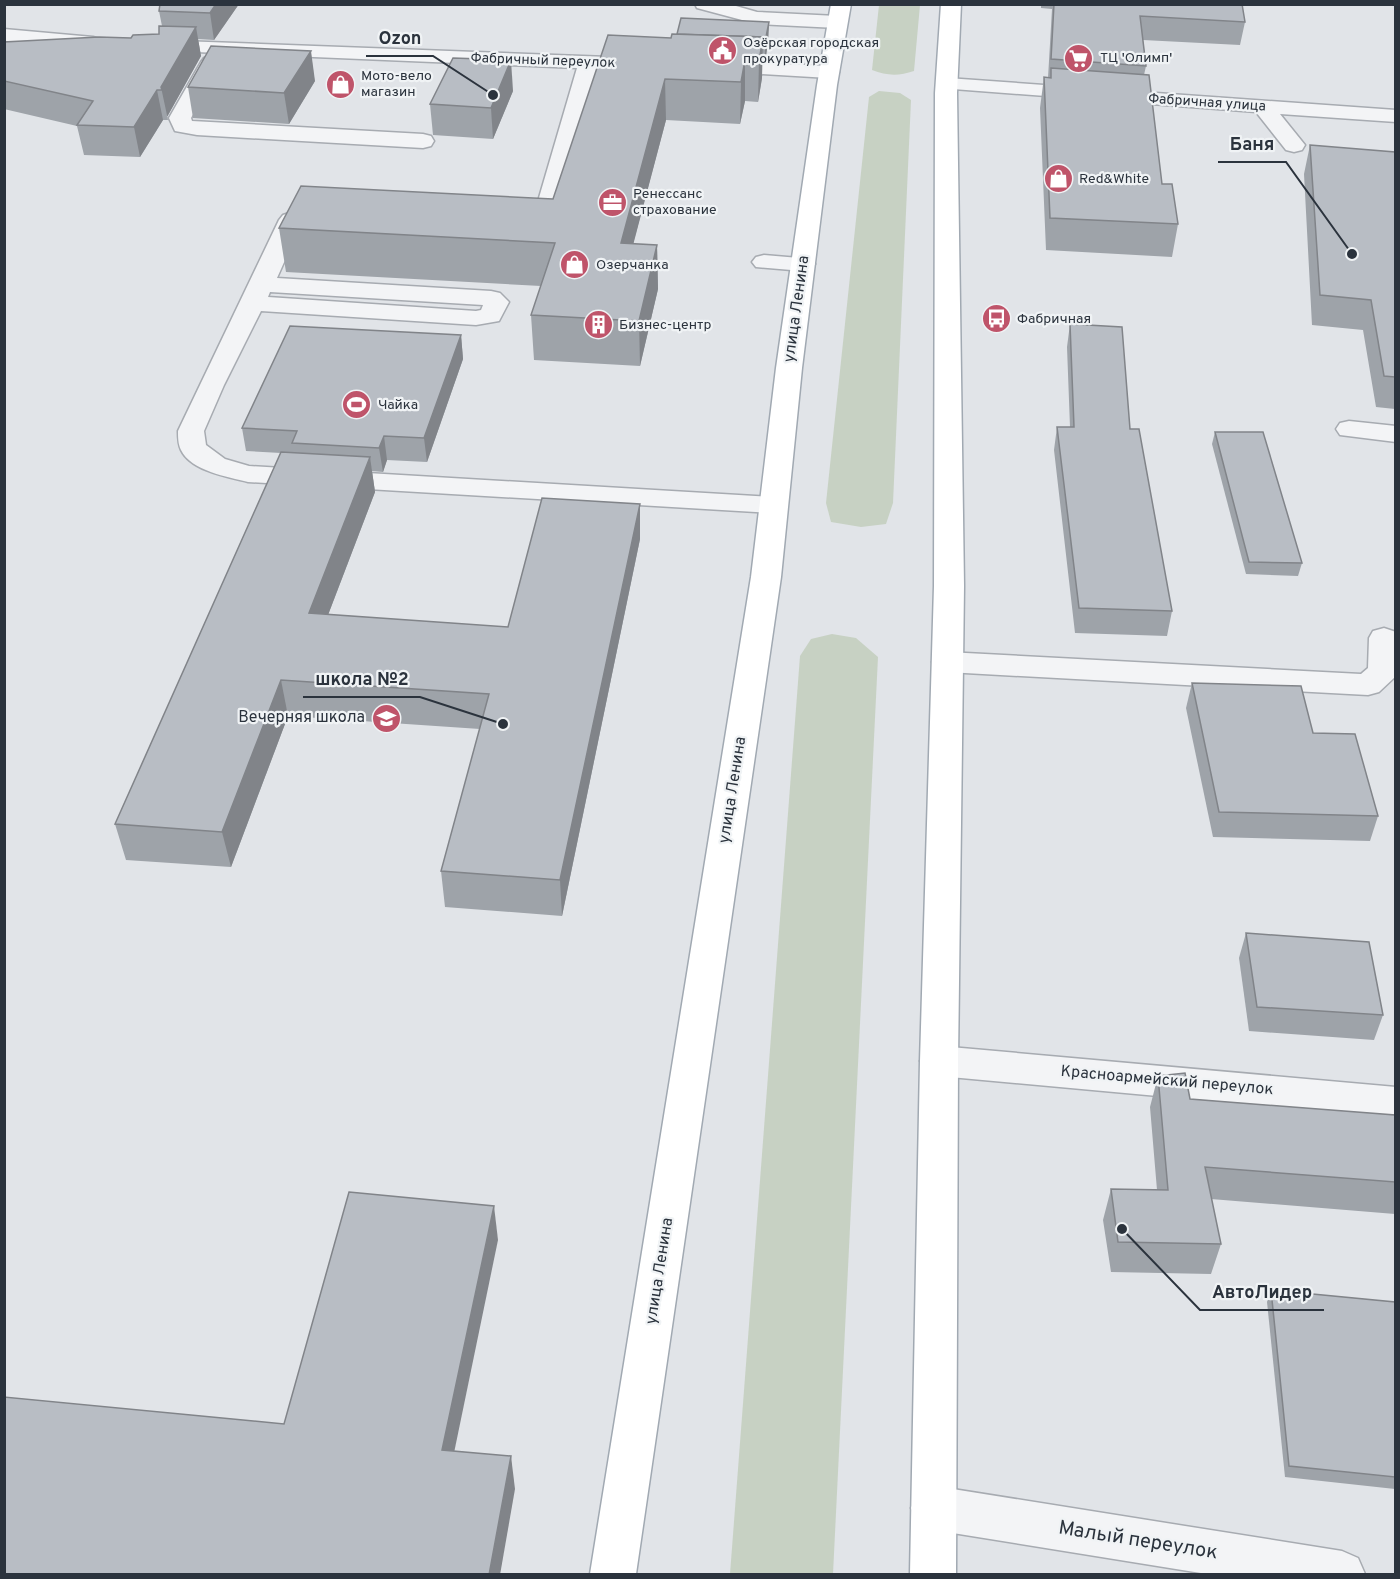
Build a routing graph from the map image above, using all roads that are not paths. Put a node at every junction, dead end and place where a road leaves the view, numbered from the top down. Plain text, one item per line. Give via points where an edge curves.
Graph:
1 (704, 4) edge
2 (951, 4) edge
3 (839, 13) edge
4 (4, 35) edge
5 (109, 44) edge
6 (130, 45) edge
7 (218, 49) junction
8 (589, 63) junction
9 (630, 64) edge
10 (700, 67) edge
11 (830, 72) junction
12 (947, 84) junction
13 (1263, 106) junction
14 (1395, 116) edge
15 (423, 141) dead end
16 (1294, 145) dead end
17 (340, 212) edge
18 (498, 220) edge
19 (764, 262) dead end
20 (803, 264) junction
21 (258, 293) junction
22 (1349, 429) dead end
23 (1395, 434) edge
24 (772, 505) junction
25 (1384, 638) dead end
26 (947, 662) junction
27 (939, 1061) junction
28 (1395, 1103) edge
29 (934, 1509) junction
30 (613, 1575) edge
31 (933, 1575) edge
32 (1342, 1575) edge

1 - 3 street via 757,18
2 - 12 main road
3 - 11 main road, улица Ленина
4 - 5 street
6 - 7 street, Фабричный переулок
7 - 8 street, Фабричный переулок
7 - 15 street via 180,118 183,126
8 - 9 street, Фабричный переулок
8 - 18 street via 547,212 534,220
10 - 11 street
11 - 20 main road, улица Ленина
12 - 13 street, Фабричная улица
12 - 26 main road
13 - 14 street, Фабричная улица
13 - 16 street
17 - 21 street via 306,213 291,220
19 - 20 street
20 - 24 main road, улица Ленина
21 - 21 street via 491,298 497,302 490,316 476,318
21 - 24 street via 191,431 193,448 215,465 248,474
22 - 23 street
24 - 30 main road, улица Ленина via 764,589
25 - 26 street via 1383,671 1368,685
26 - 27 main road
27 - 28 street, Красноармейский переулок
27 - 29 main road
29 - 31 main road
29 - 32 street, Малый переулок

